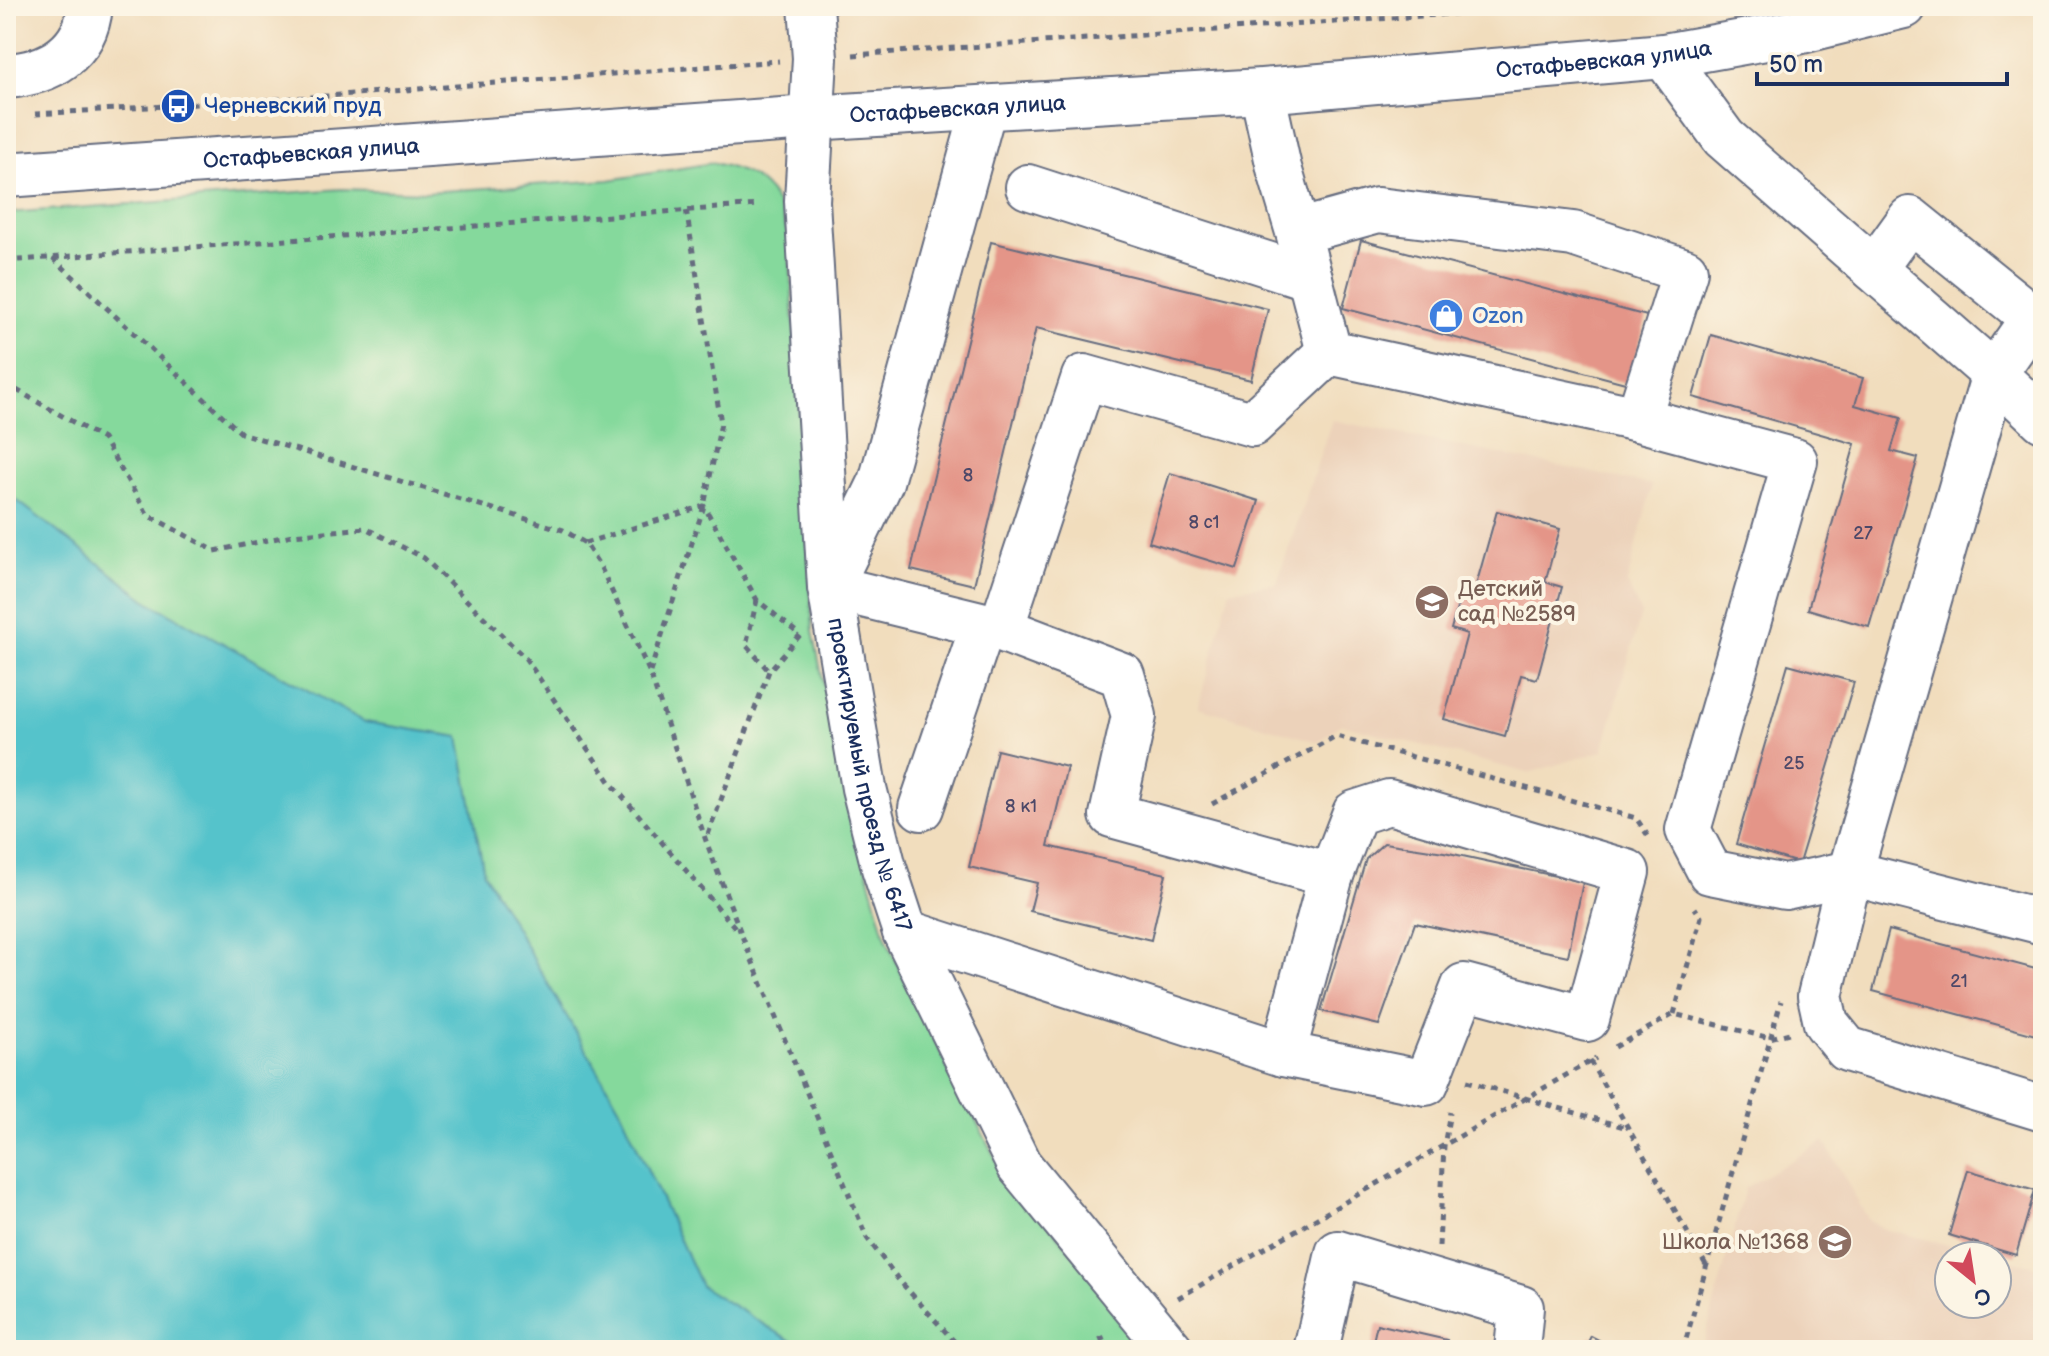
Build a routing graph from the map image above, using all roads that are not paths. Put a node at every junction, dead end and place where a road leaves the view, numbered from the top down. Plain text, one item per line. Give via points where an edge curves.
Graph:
1 (90, 6) edge
2 (811, 6) edge
3 (1904, 6) edge
4 (1752, 23) edge
5 (1664, 56) junction
6 (6, 76) edge
7 (1262, 91) junction
8 (984, 108) junction
9 (810, 118) junction
10 (6, 175) edge
11 (1028, 187) dead end
12 (1298, 232) junction
13 (1874, 269) junction
14 (1310, 278) junction
15 (1329, 352) junction
16 (1994, 374) junction
17 (1638, 419) junction
18 (2043, 420) edge
19 (830, 587) junction
20 (992, 627) junction
21 (921, 808) dead end
22 (1850, 873) junction
23 (1331, 875) junction
24 (2043, 922) edge
25 (905, 932) junction
26 (1283, 1054) junction
27 (2043, 1109) edge
28 (1157, 1334) edge
29 (1316, 1350) edge
30 (1517, 1350) edge

1 - 6 street via 82,35 54,65
2 - 9 street, проектируемый проезд № 6417 via 815,58
3 - 4 street, Остафьевская улица via 1837,24
4 - 5 street, Остафьевская улица
5 - 7 street, Остафьевская улица
5 - 13 street via 1724,138
7 - 8 street, Остафьевская улица
7 - 12 street
8 - 9 street, Остафьевская улица
8 - 19 street via 881,482
9 - 10 street, Остафьевская улица
9 - 19 street, проектируемый проезд № 6417 via 807,201
11 - 14 street
12 - 14 street
12 - 17 street via 1378,210 1573,234 1685,271
13 - 16 street
13 - 16 street via 1910,219 2033,318
14 - 15 street
15 - 17 street
15 - 20 street via 1252,424 1084,377
16 - 18 street
16 - 22 street
17 - 22 street via 1795,461 1688,830 1710,872 1785,887
19 - 20 street
19 - 25 street, проектируемый проезд № 6417 via 864,788
20 - 21 street
20 - 23 street via 1122,675 1134,716 1112,815
22 - 24 street
22 - 27 street via 1820,996 1826,1023 1847,1049
23 - 26 street
23 - 26 street via 1355,813 1389,802 1627,872 1587,1019 1464,986 1444,1074 1426,1083
25 - 26 street
25 - 28 street, проектируемый проезд № 6417 via 1019,1165
29 - 30 street via 1338,1253 1521,1308

